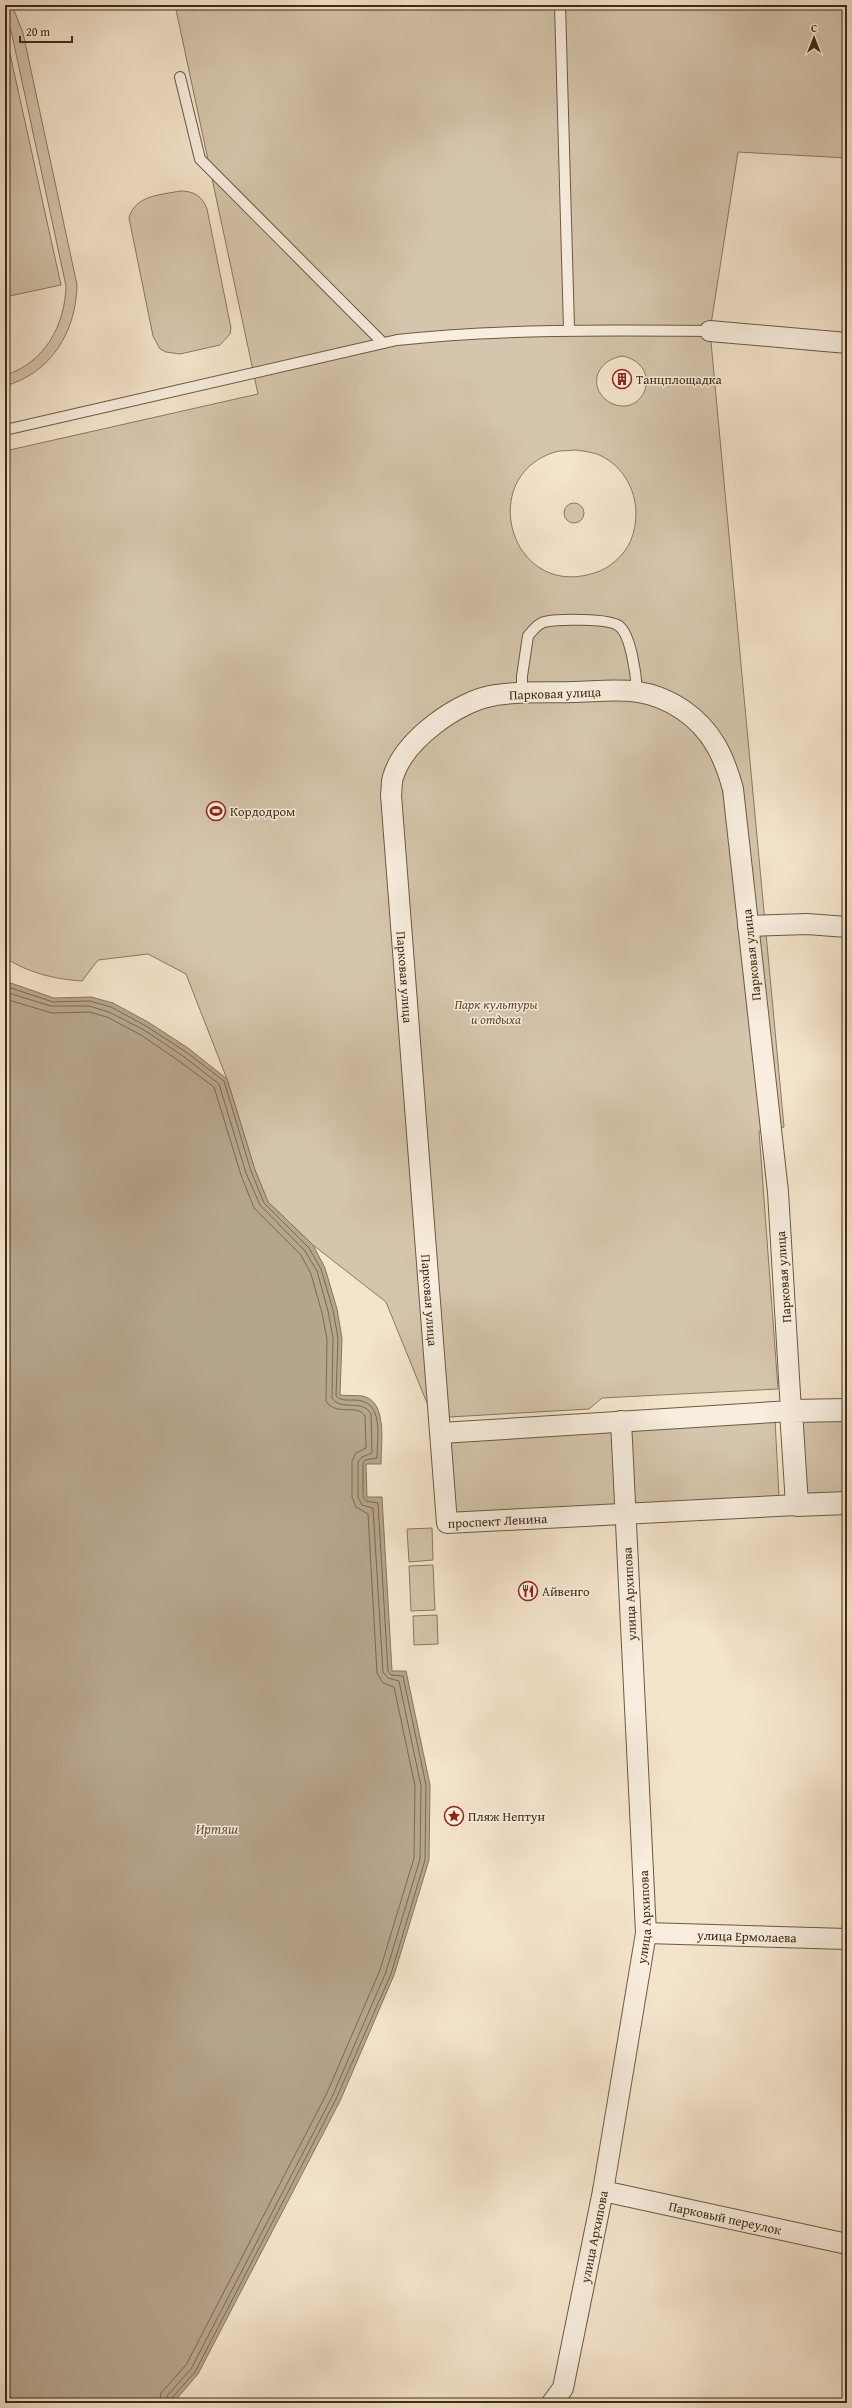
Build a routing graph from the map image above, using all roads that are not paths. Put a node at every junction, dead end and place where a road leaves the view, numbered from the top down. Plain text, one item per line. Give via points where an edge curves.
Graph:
1 (560, 5) edge
2 (180, 77) dead end
3 (569, 329) junction
4 (710, 331) joint
5 (383, 343) junction
6 (847, 343) edge
7 (5, 430) edge
8 (638, 690) junction
9 (522, 694) junction
10 (748, 926) junction
11 (847, 927) edge
12 (847, 1410) edge
13 (791, 1411) junction
14 (621, 1421) junction
15 (441, 1434) junction
16 (847, 1503) edge
17 (797, 1505) junction
18 (625, 1513) junction
19 (646, 1933) junction
20 (847, 1939) edge
21 (603, 2191) junction
22 (847, 2244) edge
23 (552, 2403) edge

1 - 3 lane
2 - 5 lane via 200,159
3 - 4 lane
3 - 5 lane via 438,336
4 - 6 street
5 - 7 lane
8 - 9 street, Парковая улица
8 - 9 lane via 626,635 619,626 608,621 543,622 528,636
8 - 10 street, Парковая улица via 682,709 699,723 715,741 726,764 734,789
9 - 15 street, Парковая улица via 495,695 446,715 418,740 402,760 393,777 391,795
10 - 11 street via 807,924
10 - 13 street, Парковая улица via 778,1192
12 - 13 street
13 - 14 street
13 - 17 street
14 - 15 street
14 - 18 street, улица Архипова
15 - 18 street, проспект Ленина via 447,1523
16 - 17 street, проспект Ленина
17 - 18 street, проспект Ленина
18 - 19 street, улица Архипова
19 - 20 street, улица Ермолаева
19 - 21 street, улица Архипова
21 - 22 street, Парковый переулок
21 - 23 street, улица Архипова via 563,2388

